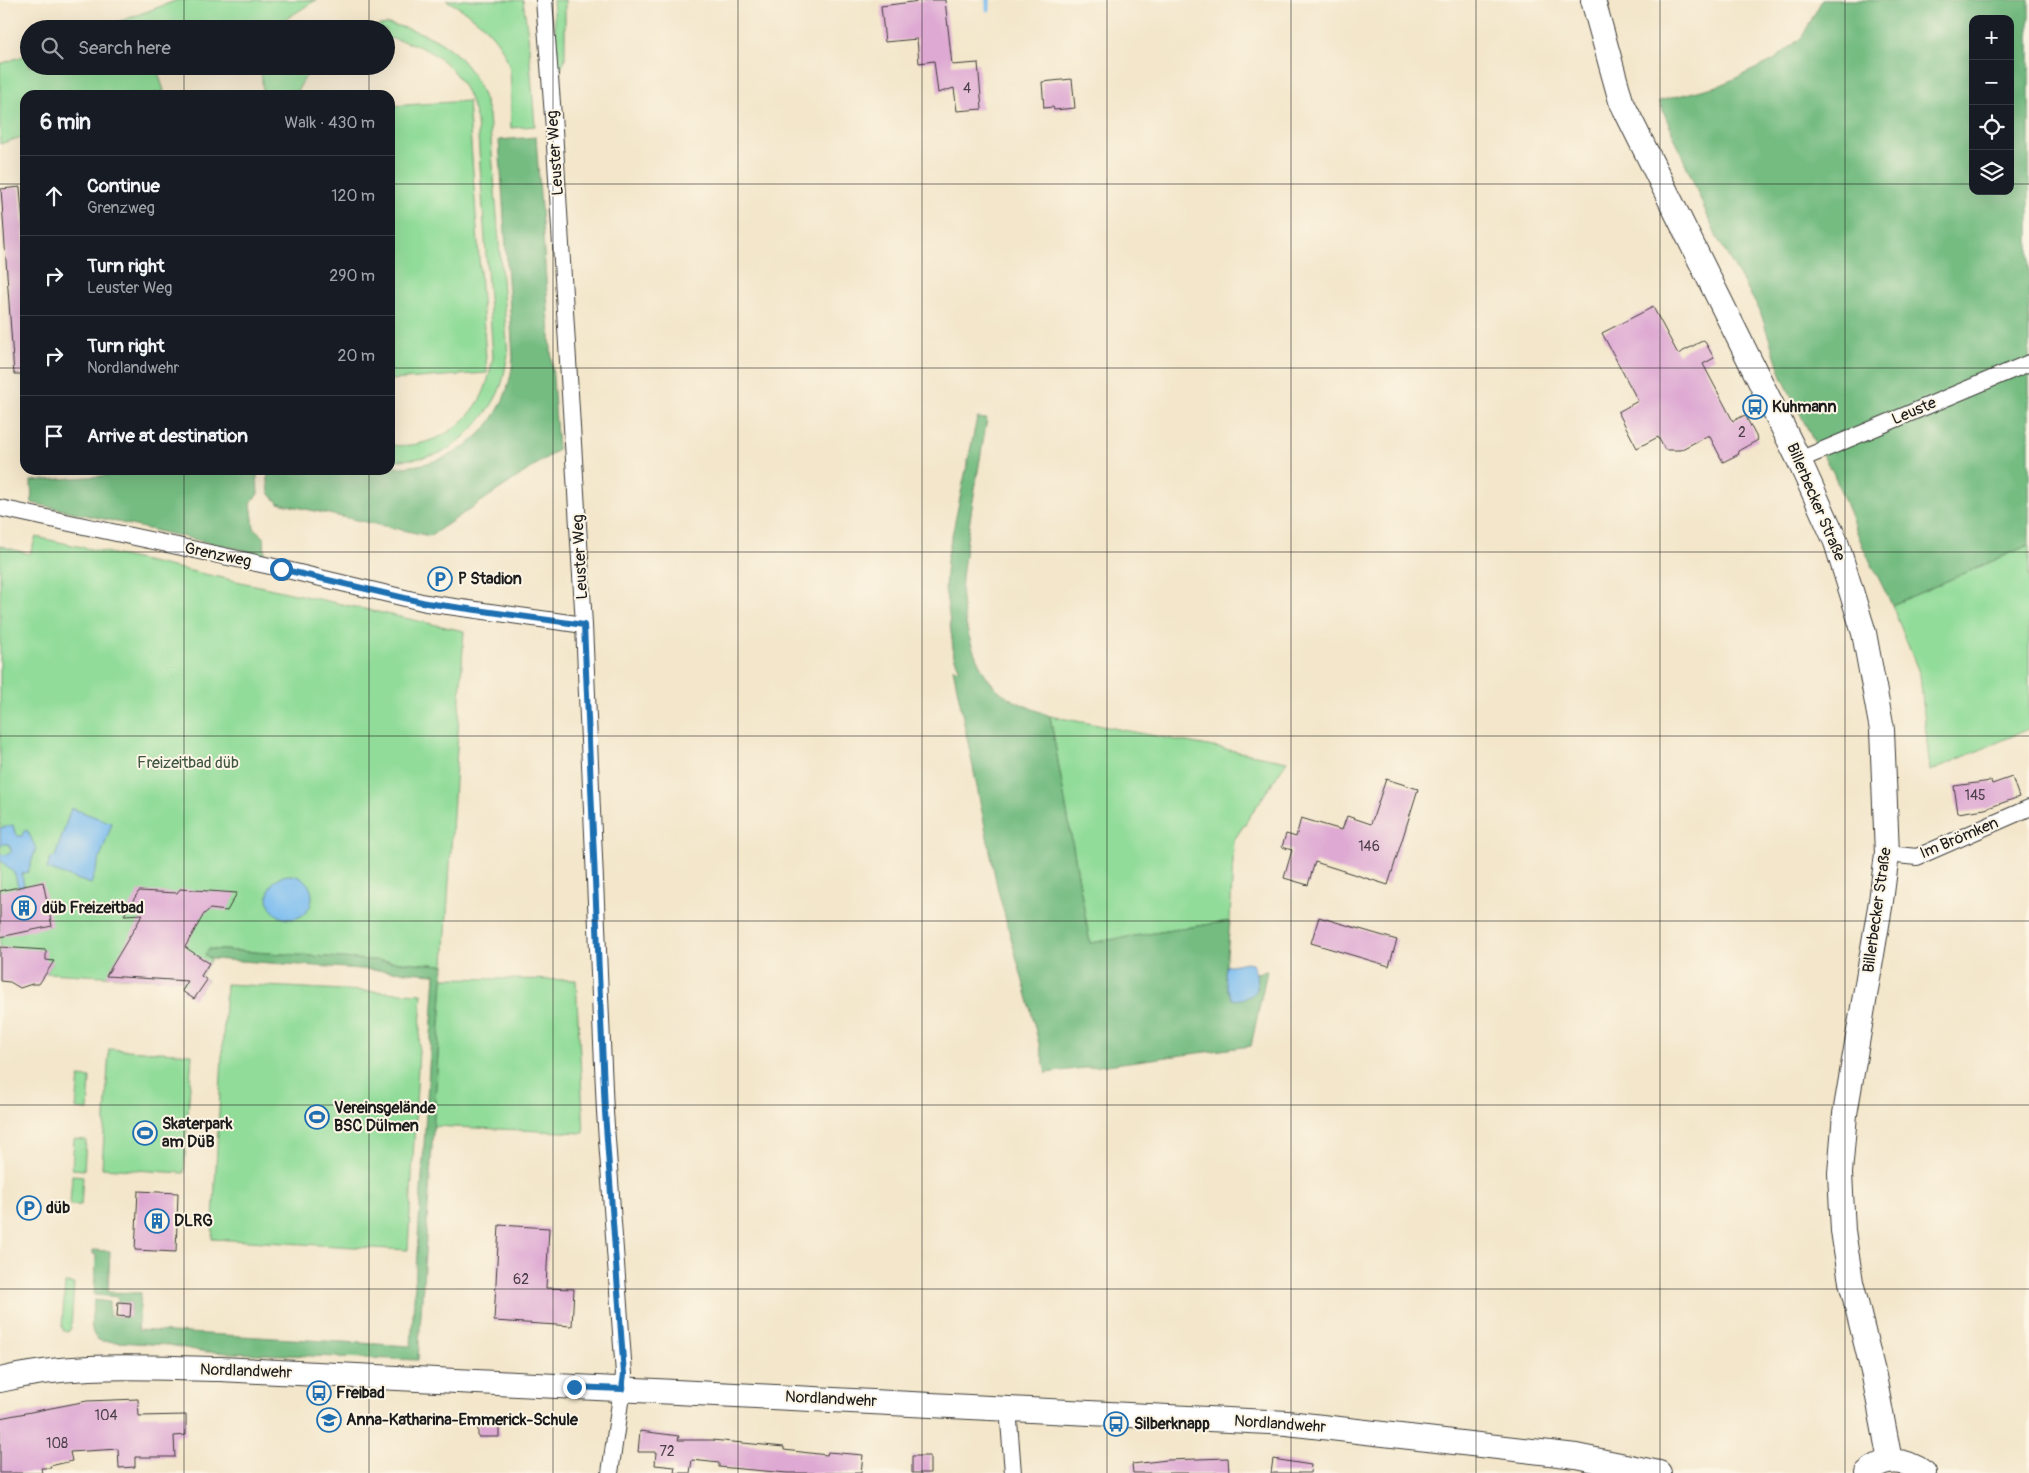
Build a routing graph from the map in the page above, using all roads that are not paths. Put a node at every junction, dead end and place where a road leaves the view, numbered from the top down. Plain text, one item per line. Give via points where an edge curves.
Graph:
1 (544, 0) edge
2 (1593, 0) edge
3 (2029, 363) edge
4 (1799, 460) junction
5 (0, 508) edge
6 (584, 625) junction
7 (2029, 808) edge
8 (1887, 854) junction
9 (0, 1380) edge
10 (622, 1389) junction
11 (1008, 1408) junction
12 (1890, 1461) junction
13 (610, 1473) edge
14 (1013, 1473) edge
15 (1659, 1473) edge
16 (1867, 1473) edge
17 (1924, 1473) edge

1 - 6 street, Leuster Weg
2 - 4 street, Billerbecker Straße via 1622,101
3 - 4 street, Leuste
4 - 8 street, Billerbecker Straße via 1836,542 1864,634 1882,730
5 - 6 street, Grenzweg via 426,603
6 - 10 street, Leuster Weg via 605,1112 624,1374
7 - 8 street, Im Brömken via 1916,857
8 - 12 street, Billerbecker Straße via 1844,1124 1840,1174 1843,1231 1851,1282
9 - 10 street, Nordlandwehr via 28,1373 75,1369 220,1369
10 - 11 street, Nordlandwehr
10 - 13 street, Leuster Weg
11 - 14 street
11 - 15 street, Nordlandwehr via 1287,1423 1576,1456
12 - 16 street
12 - 17 street via 1903,1461

